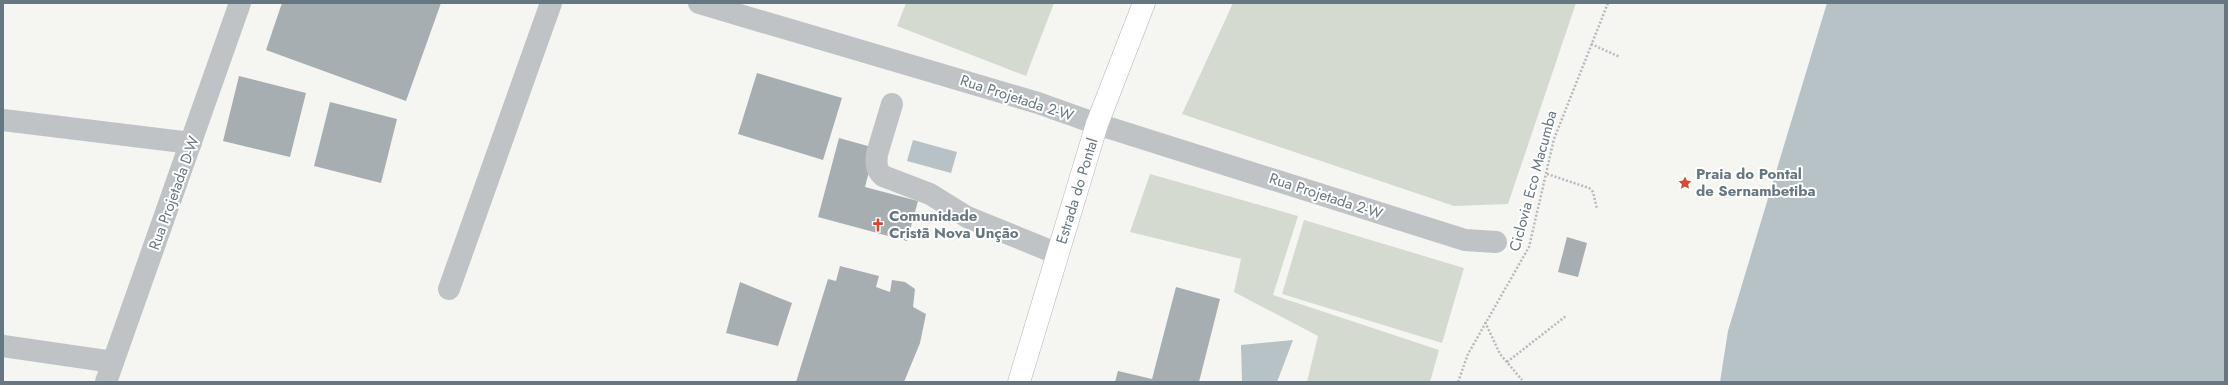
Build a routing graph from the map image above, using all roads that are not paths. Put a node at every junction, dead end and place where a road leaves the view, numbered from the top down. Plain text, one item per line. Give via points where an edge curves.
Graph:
1 (240, 3) edge
2 (551, 3) edge
3 (699, 3) edge
4 (1144, 3) edge
5 (892, 104) dead end
6 (3, 120) edge
7 (1097, 124) junction
8 (191, 143) junction
9 (1496, 242) dead end
10 (1058, 254) junction
11 (449, 289) dead end
12 (3, 346) edge
13 (110, 372) edge
14 (1019, 382) edge

1 - 8 street, Rua Projetada D-W
2 - 11 street
3 - 7 street, Rua Projetada 2-W via 1038,103
4 - 7 main road, Estrada do Pontal
5 - 10 street via 876,161 884,176 930,194 966,216
6 - 8 street
7 - 9 street, Rua Projetada 2-W via 1465,240
7 - 10 main road, Estrada do Pontal
8 - 13 street, Rua Projetada D-W
10 - 14 main road, Estrada do Pontal
12 - 13 street

